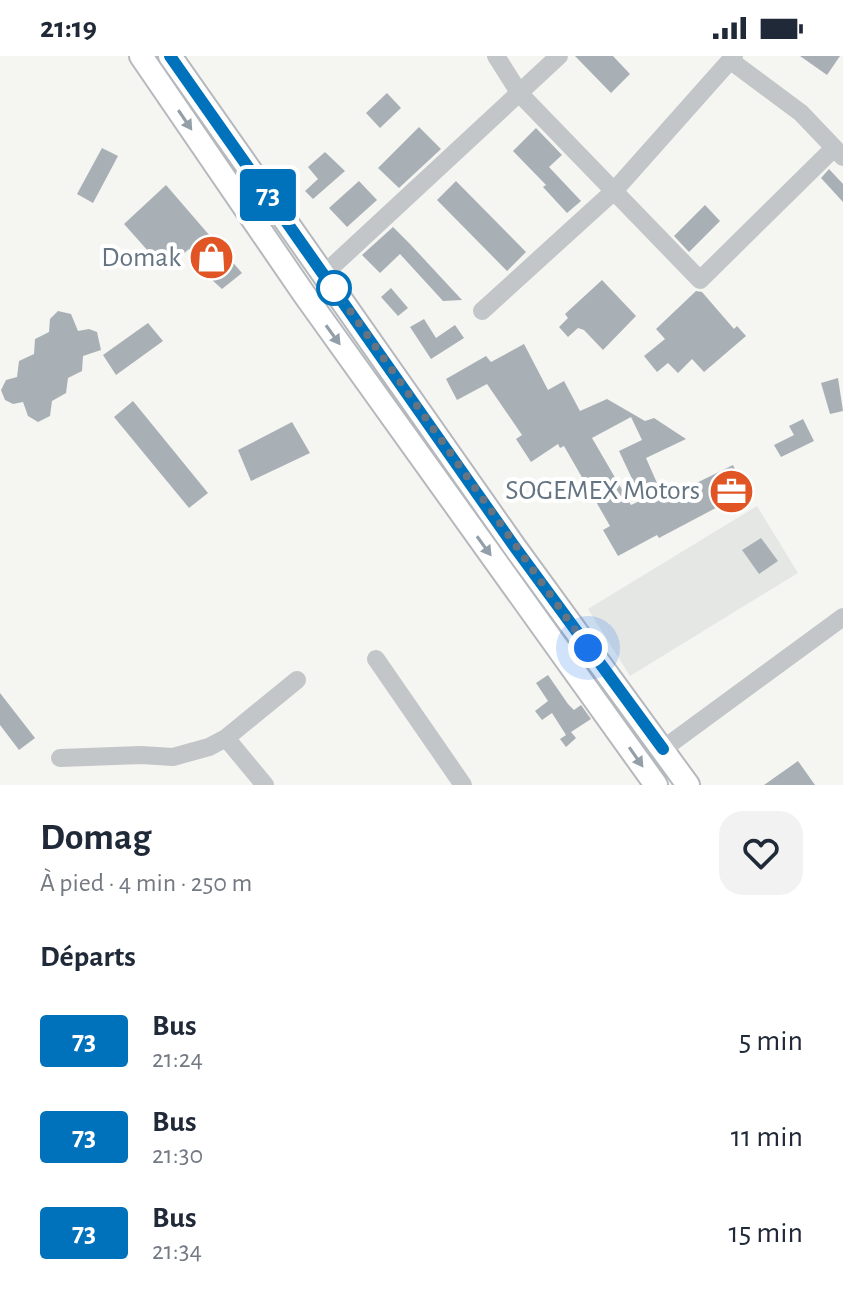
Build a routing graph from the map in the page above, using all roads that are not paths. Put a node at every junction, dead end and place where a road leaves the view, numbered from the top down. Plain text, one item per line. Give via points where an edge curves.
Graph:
1 (141, 56) edge
2 (170, 56) edge
3 (496, 56) edge
4 (559, 56) edge
5 (733, 58) edge
6 (520, 94) junction
7 (838, 152) edge
8 (614, 191) junction
9 (324, 274) junction
10 (482, 311) dead end
11 (843, 617) edge
12 (376, 659) dead end
13 (297, 680) dead end
14 (226, 738) junction
15 (663, 749) junction
16 (60, 758) dead end
17 (265, 785) edge
18 (463, 785) edge
19 (656, 785) edge
20 (688, 785) edge

1 -> 19 main road via 304,294
2 - 9 main road
3 - 6 street
4 - 6 street
5 - 7 street via 801,113
5 - 8 street
6 - 8 street
6 - 9 street
7 - 8 street via 700,280
8 - 10 street
9 - 15 main road
11 - 15 street
12 - 18 street
13 - 14 street
14 - 16 street via 173,757
14 - 17 street
15 - 20 main road

